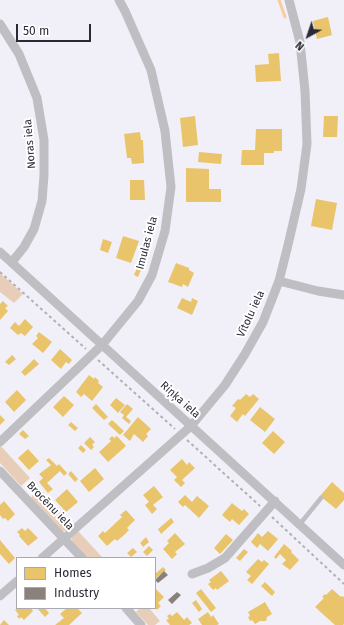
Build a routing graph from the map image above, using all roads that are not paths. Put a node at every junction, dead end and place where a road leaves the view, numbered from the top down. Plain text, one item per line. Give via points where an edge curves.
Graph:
1 (119, 0) edge
2 (289, 0) edge
3 (0, 24) edge
4 (0, 252) edge
5 (12, 262) junction
6 (278, 281) junction
7 (344, 295) edge
8 (102, 345) junction
9 (191, 426) junction
10 (0, 442) edge
11 (0, 471) edge
12 (320, 498) dead end
13 (275, 501) junction
14 (300, 524) junction
15 (64, 538) junction
16 (43, 557) edge
17 (81, 557) edge
18 (344, 564) edge
19 (192, 574) dead end
20 (16, 581) edge
21 (0, 596) edge
22 (127, 609) edge
23 (141, 625) edge

1 - 8 street, Imulas iela via 151,70 165,131 171,187 165,231 152,275 138,301
2 - 6 street, Vītolu iela via 300,42 307,144 301,189
3 - 5 street, Noras iela via 19,54 37,98 44,140 42,201 34,229
4 - 5 street, Riņķa iela
5 - 8 street, Riņķa iela
6 - 7 street
6 - 9 street, Vītolu iela via 262,322 245,354 225,385
8 - 9 street, Riņķa iela
8 - 10 street, Imulas iela
9 - 13 street, Riņķa iela
9 - 15 street, Vītolu iela
11 - 15 street, Brocēnu iela
12 - 14 lane
13 - 14 street, Riņķa iela
13 - 19 street via 225,558
14 - 18 street, Riņķa iela
15 - 16 street, Vītolu iela
15 - 17 street, Brocēnu iela
20 - 21 street
22 - 23 street

